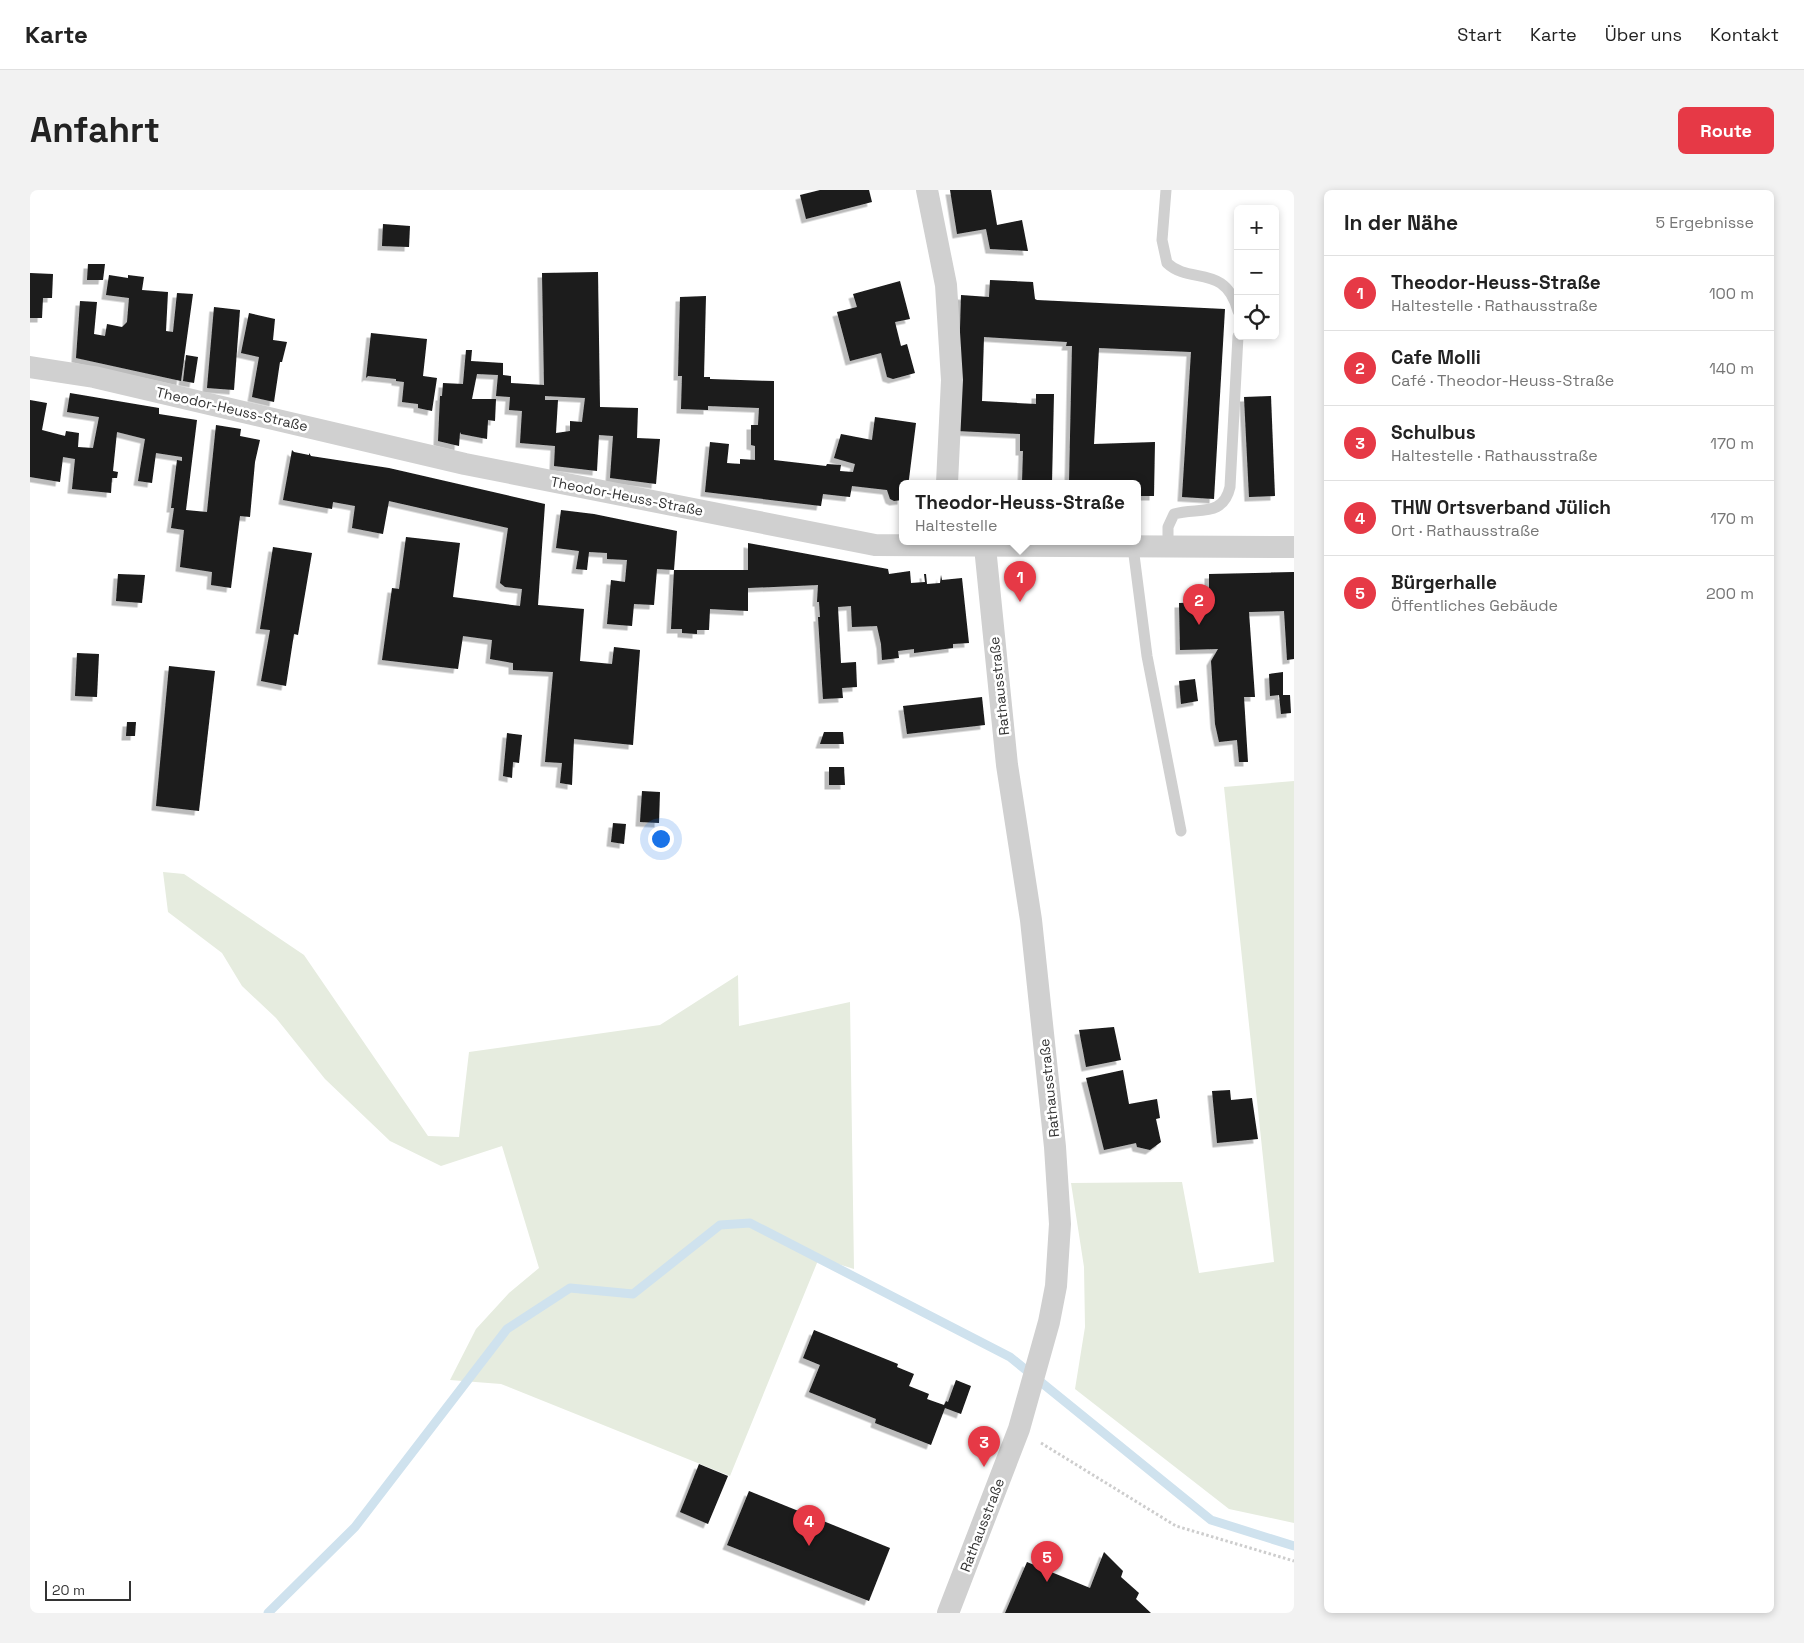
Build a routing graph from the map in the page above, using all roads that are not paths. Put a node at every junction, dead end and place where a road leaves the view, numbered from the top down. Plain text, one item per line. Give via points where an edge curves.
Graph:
1 (928, 190) edge
2 (1166, 190) edge
3 (1234, 300) edge
4 (1238, 340) edge
5 (30, 367) edge
6 (947, 480) edge
7 (899, 545) edge
8 (958, 545) edge
9 (986, 547) junction
10 (1133, 547) junction
11 (1168, 547) junction
12 (1294, 547) edge
13 (1181, 831) dead end
14 (948, 1613) edge

1 - 6 street via 946,285 952,380
2 - 3 lane via 1162,240 1167,262 1177,270 1218,282
4 - 11 lane via 1227,499 1213,509 1174,514 1168,526
5 - 7 street, Theodor-Heuss-Straße via 94,376 465,464 826,536 875,545
8 - 9 street, Theodor-Heuss-Straße
9 - 10 street, Theodor-Heuss-Straße
9 - 14 street, Rathausstraße via 1007,765 1031,920 1060,1224 1056,1286 1022,1420
10 - 11 street, Theodor-Heuss-Straße
10 - 13 lane via 1147,656
11 - 12 street, Theodor-Heuss-Straße

